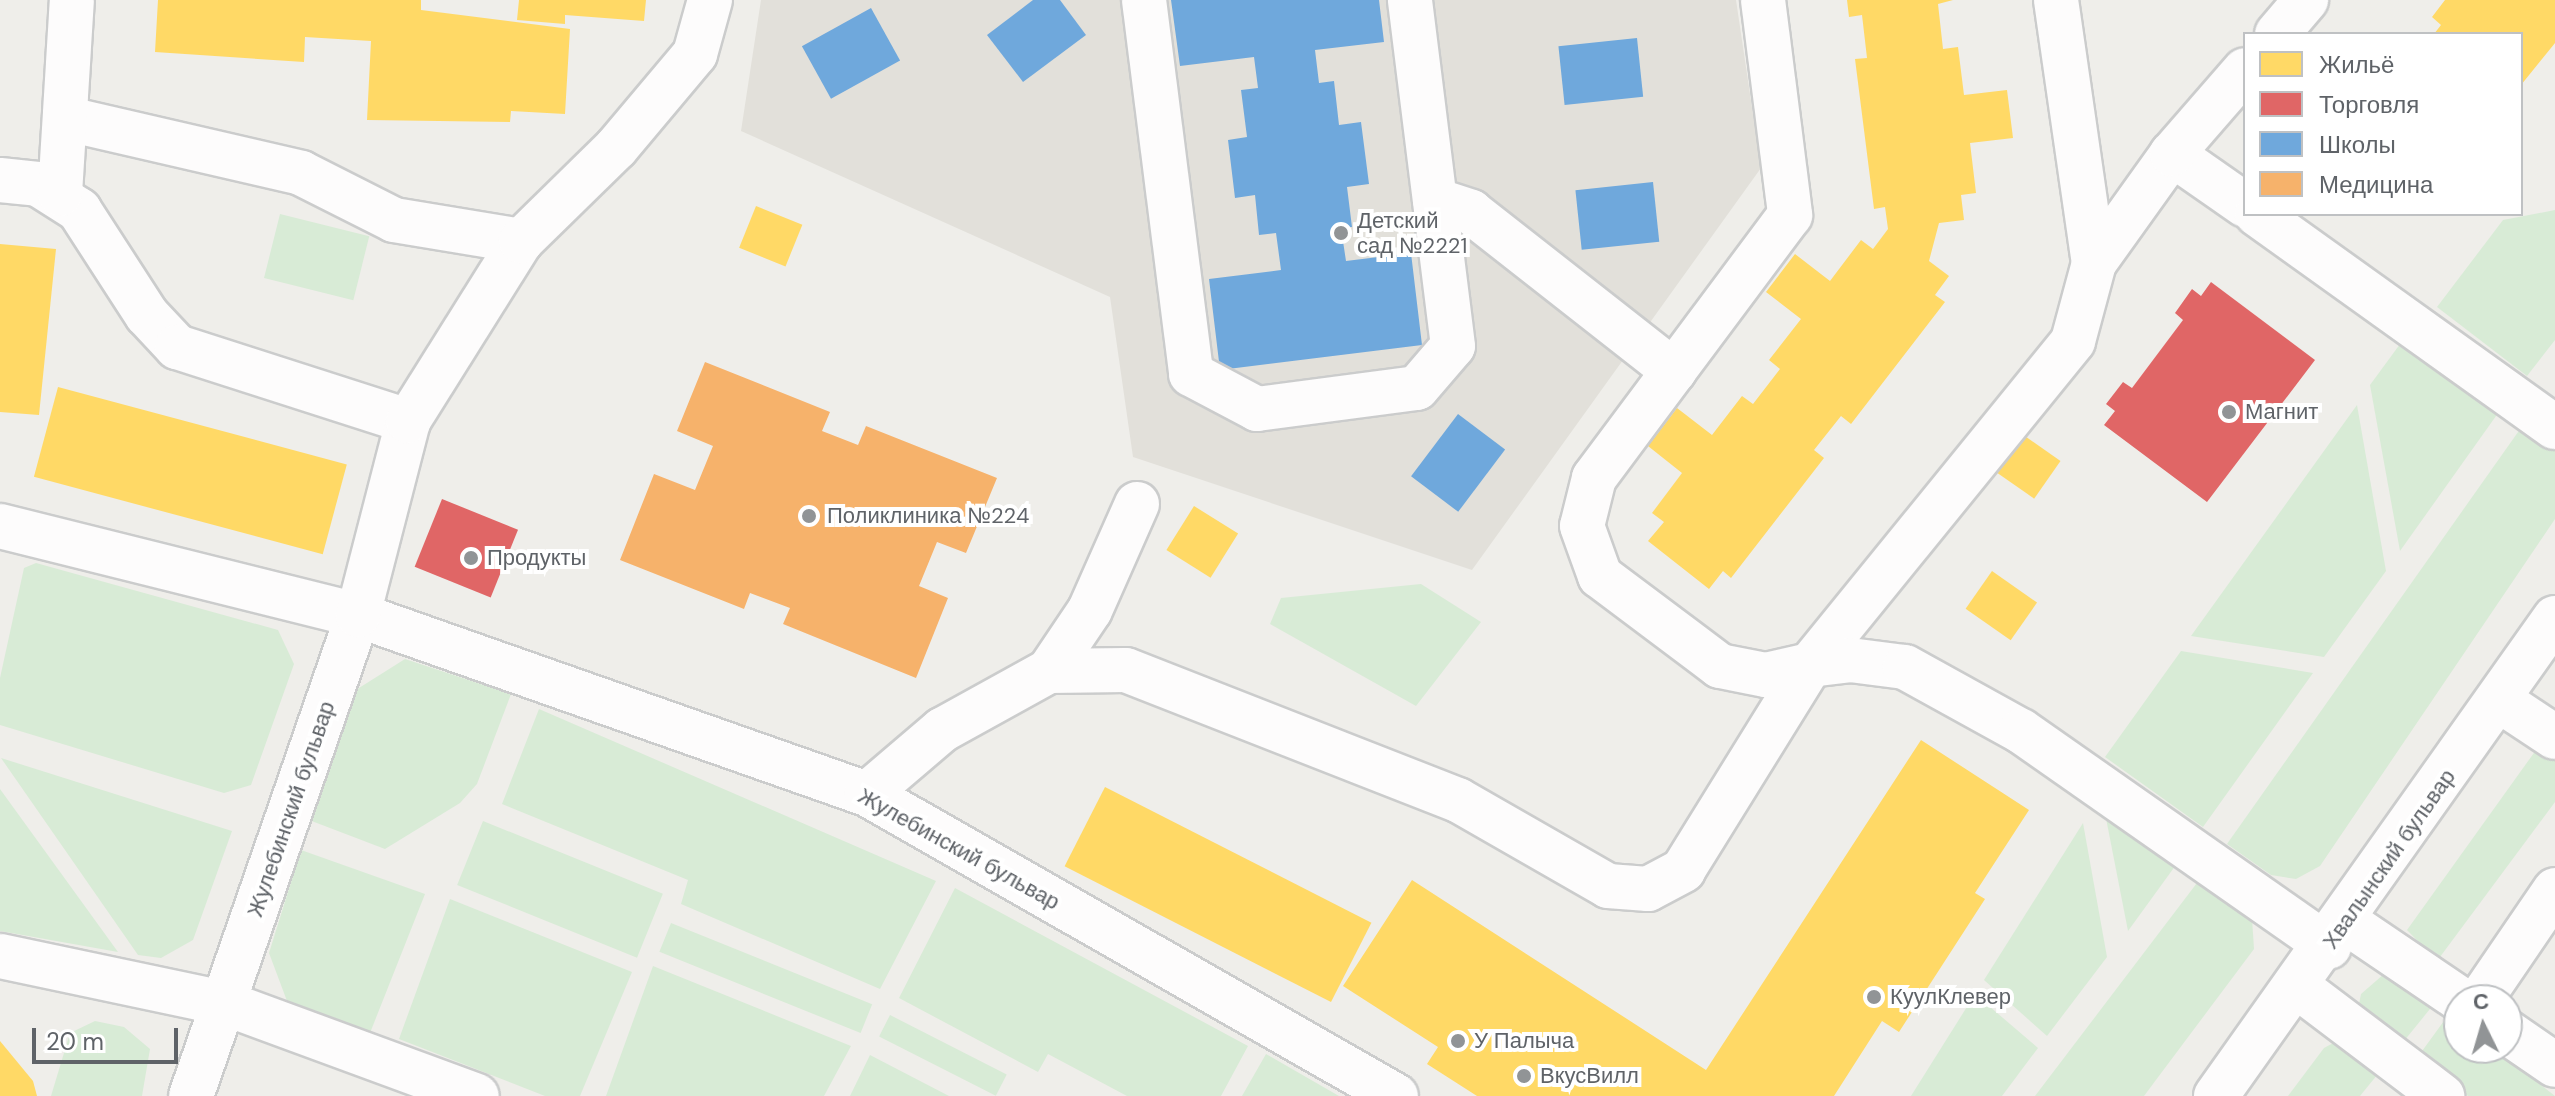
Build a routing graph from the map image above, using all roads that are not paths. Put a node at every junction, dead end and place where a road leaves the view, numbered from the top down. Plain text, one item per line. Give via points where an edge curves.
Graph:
1 (72, 0) edge
2 (710, 0) edge
3 (1144, 0) edge
4 (1410, 0) edge
5 (1763, 0) edge
6 (2056, 0) edge
7 (2306, 0) edge
8 (2279, 32) edge
9 (2243, 72) edge
10 (68, 119) junction
11 (2172, 154) junction
12 (0, 180) edge
13 (60, 194) junction
14 (1435, 200) junction
15 (2243, 204) edge
16 (2260, 216) edge
17 (521, 241) junction
18 (2094, 263) junction
19 (1674, 371) junction
20 (408, 421) junction
21 (2555, 427) edge
22 (1137, 504) dead end
23 (0, 526) edge
24 (358, 615) junction
25 (2555, 618) edge
26 (1810, 665) junction
27 (1049, 671) junction
28 (2499, 700) junction
29 (2555, 737) edge
30 (867, 794) junction
31 (2555, 890) edge
32 (2338, 934) junction
33 (0, 956) edge
34 (2491, 984) edge
35 (2298, 987) junction
36 (2443, 990) edge
37 (227, 1004) junction
38 (2523, 1043) edge
39 (2555, 1065) edge
40 (191, 1096) edge
41 (477, 1096) edge
42 (1396, 1096) edge
43 (2216, 1096) edge
44 (2442, 1096) edge

1 - 10 street
2 - 17 street via 695,54 616,148
3 - 14 street via 1191,374 1257,409 1417,388 1453,346
4 - 14 street
5 - 19 street via 1790,215
6 - 18 street
7 - 8 street
9 - 11 street
10 - 13 street
10 - 17 street via 301,173 394,220
11 - 15 street
11 - 18 street
12 - 13 street
13 - 20 street via 177,347
14 - 19 street via 1471,212
16 - 21 street
17 - 20 street
18 - 26 street via 2073,341
19 - 26 street via 1594,478 1582,526 1600,576 1720,666 1766,675
20 - 24 street
22 - 27 street via 1090,610
23 - 24 street, Жулебинский бульвар
24 - 30 street, Жулебинский бульвар
24 - 37 street, Жулебинский бульвар
25 - 28 street, Хвалынский бульвар
26 - 27 street via 1683,870 1648,889 1608,886 1458,800 1126,670
26 - 32 street via 1850,660 1918,674 2067,761
27 - 30 street via 942,730
28 - 29 street
28 - 32 street, Хвалынский бульвар
30 - 42 street, Жулебинский бульвар
31 - 34 street
32 - 35 street, Хвалынский бульвар
32 - 36 street
33 - 37 street
35 - 43 street, Хвалынский бульвар
35 - 44 street
37 - 40 street, Жулебинский бульвар
37 - 41 street
38 - 39 street

